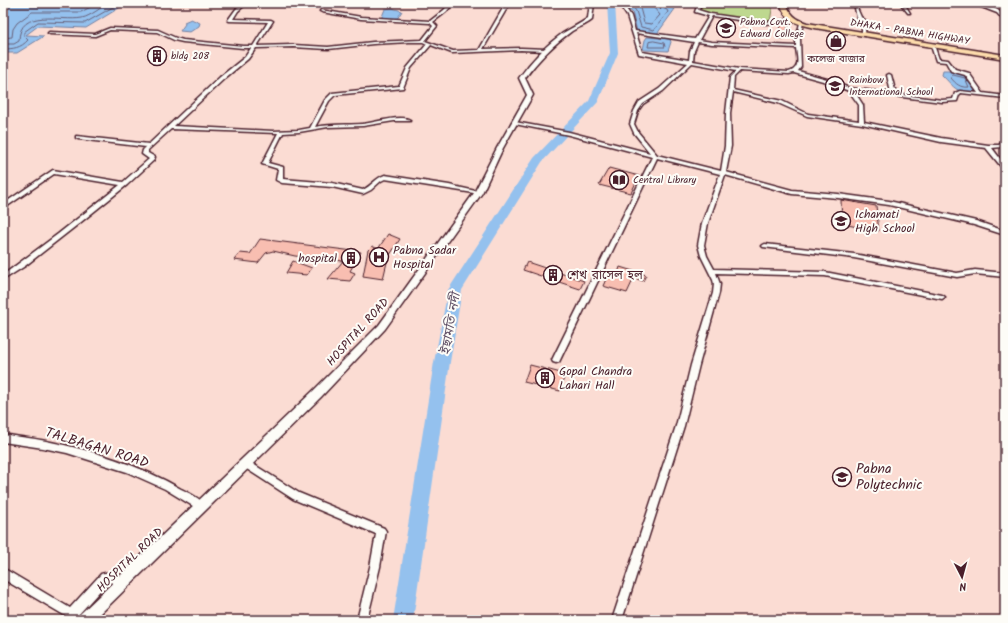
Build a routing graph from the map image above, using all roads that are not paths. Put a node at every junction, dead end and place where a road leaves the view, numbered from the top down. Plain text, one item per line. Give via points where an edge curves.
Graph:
1 (245, 3) edge
2 (260, 3) edge
3 (452, 3) edge
4 (508, 3) edge
5 (592, 3) edge
6 (624, 3) edge
7 (700, 3) edge
8 (784, 3) edge
9 (902, 3) edge
10 (973, 3) edge
11 (995, 3) edge
12 (1005, 4) edge
13 (856, 9) dead end
14 (322, 11) dead end
15 (909, 12) dead end
16 (711, 15) junction
17 (793, 20) junction
18 (1005, 21) edge
19 (430, 22) junction
20 (802, 24) junction
21 (812, 26) junction
22 (634, 32) junction
23 (50, 33) dead end
24 (864, 33) junction
25 (698, 41) junction
26 (422, 42) junction
27 (430, 44) junction
28 (933, 46) junction
29 (254, 47) junction
30 (799, 47) junction
31 (546, 50) junction
32 (480, 51) junction
33 (1005, 56) edge
34 (691, 62) junction
35 (739, 70) junction
36 (795, 72) junction
37 (888, 75) dead end
38 (850, 89) junction
39 (732, 91) junction
40 (981, 94) junction
41 (894, 95) junction
42 (1005, 97) edge
43 (408, 120) dead end
44 (515, 124) junction
45 (862, 124) junction
46 (170, 127) junction
47 (312, 128) junction
48 (282, 132) junction
49 (78, 137) dead end
50 (1005, 142) edge
51 (150, 146) junction
52 (988, 147) junction
53 (655, 156) junction
54 (1005, 168) edge
55 (723, 174) junction
56 (125, 184) junction
57 (478, 193) junction
58 (3, 207) edge
59 (1005, 233) edge
60 (765, 246) dead end
61 (712, 271) junction
62 (1005, 276) edge
63 (3, 278) edge
64 (942, 296) dead end
65 (556, 360) dead end
66 (3, 438) edge
67 (245, 464) junction
68 (200, 507) junction
69 (3, 573) edge
70 (121, 585) junction
71 (84, 620) edge
72 (362, 620) edge
73 (617, 620) edge

1 - 2 street
1 - 29 street via 236,10 230,20 271,21
3 - 19 street
4 - 32 street
5 - 31 main road, HOSPITAL ROAD via 590,19
6 - 22 street via 623,7
7 - 16 street via 696,11
8 - 17 highway via 785,10
9 - 15 street
10 - 18 street via 998,12
11 - 12 street
13 - 24 street via 859,18 864,21
14 - 19 street via 361,18
16 - 17 street via 765,23
16 - 25 street
17 - 20 highway, DHAKA - PABNA HIGHWAY
19 - 26 street via 435,26
20 - 21 highway, DHAKA - PABNA HIGHWAY
20 - 30 street
21 - 24 highway, DHAKA - PABNA HIGHWAY
21 - 28 highway, DHAKA - PABNA HIGHWAY
22 - 25 street
22 - 34 street via 640,53
23 - 29 street via 95,35 110,29 158,31 183,41
24 - 33 highway, DHAKA - PABNA HIGHWAY
25 - 30 street
25 - 34 street via 692,48
26 - 27 street
26 - 29 street via 392,41 339,48
27 - 32 street via 452,52
27 - 47 street via 409,68 401,87 334,94 327,100
28 - 33 highway, DHAKA - PABNA HIGHWAY
28 - 40 street via 936,60 947,61 954,71 967,74
29 - 46 street via 247,58
30 - 36 street via 799,67
31 - 32 street
31 - 44 main road, HOSPITAL ROAD via 522,78 530,95
34 - 35 street
34 - 53 street via 661,90 641,103 636,111 632,124
35 - 36 street
35 - 39 street via 732,77
36 - 38 street
37 - 41 street
38 - 41 street
38 - 45 street via 861,105
39 - 45 street via 780,102 807,115
39 - 55 street
40 - 41 street via 960,92 955,100 942,101
40 - 42 street
43 - 47 street
44 - 53 street via 569,134
44 - 57 main road, HOSPITAL ROAD via 497,153
45 - 52 street
46 - 48 street
46 - 51 street
47 - 48 street
48 - 57 street via 265,164 281,168 279,180 282,181 332,185 363,192 385,177
49 - 51 street
50 - 52 street via 1000,146
51 - 56 street via 145,154 152,159
52 - 54 street
53 - 55 street
53 - 65 street
55 - 59 street via 799,193 889,203 976,223
55 - 61 street via 706,223 702,245 704,256
56 - 58 street via 53,172
56 - 63 street via 55,241
57 - 67 main road, HOSPITAL ROAD via 382,327
60 - 62 street via 854,256 957,275 975,272
61 - 64 street via 826,274
61 - 73 street via 717,284 711,315 680,426
66 - 68 street, TALBAGAN ROAD via 48,445 132,470 182,494
67 - 68 main road, HOSPITAL ROAD
67 - 72 street via 296,496 381,530
68 - 70 main road, HOSPITAL ROAD
69 - 70 street via 69,613 74,611 104,578 113,577
70 - 71 main road, HOSPITAL ROAD

